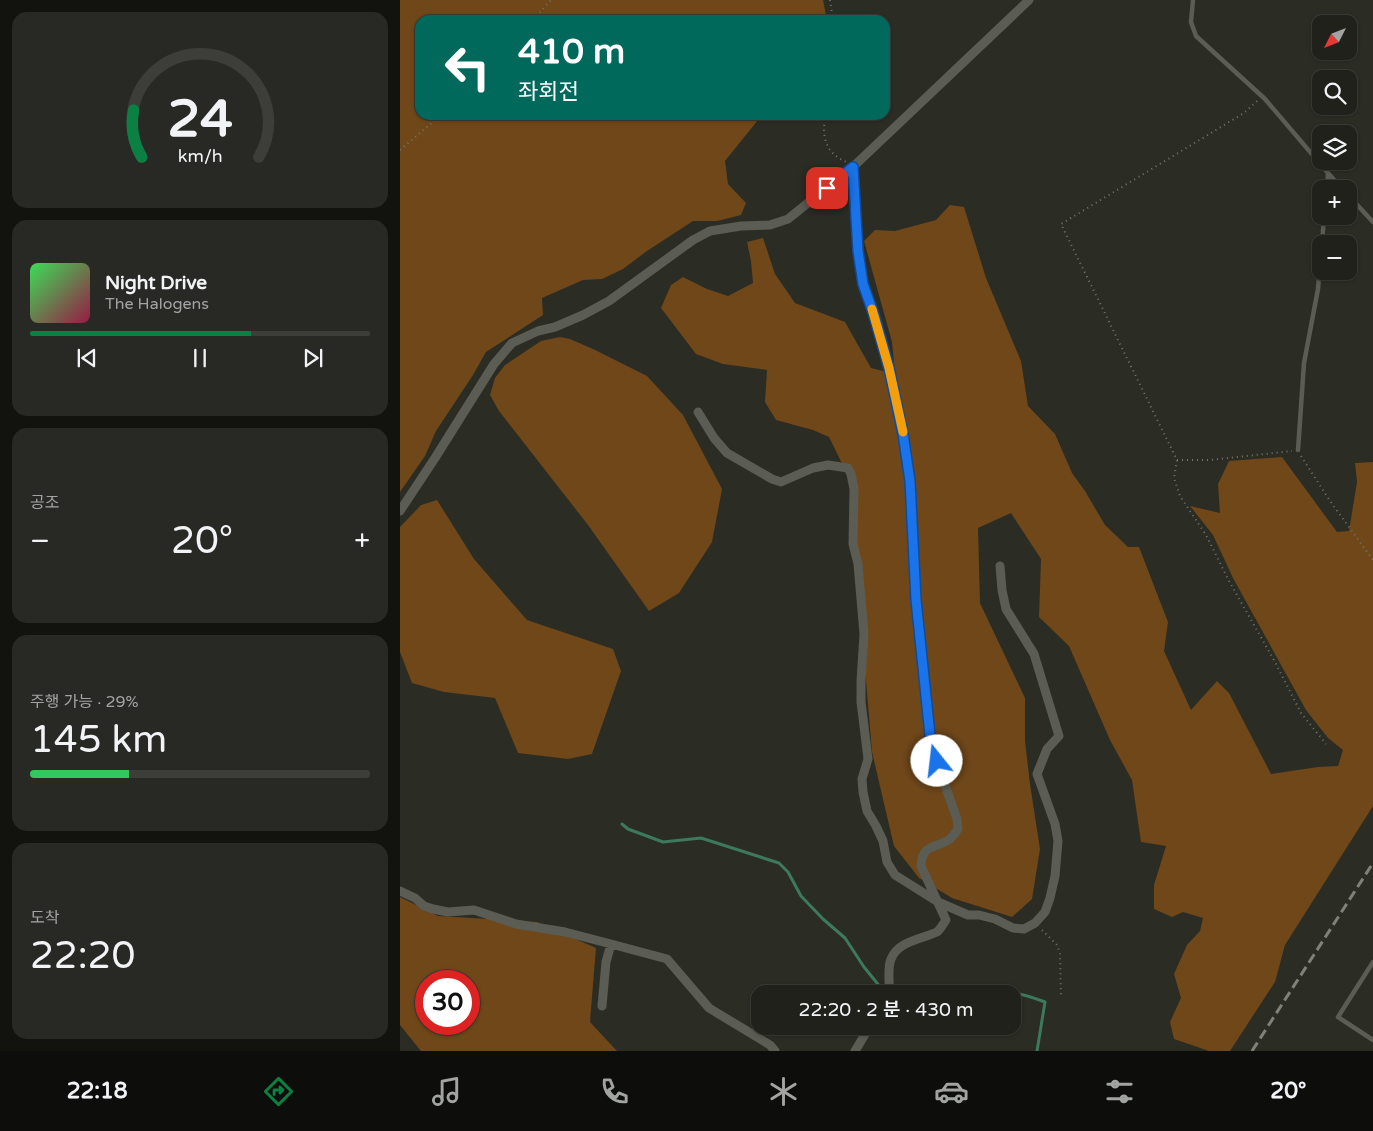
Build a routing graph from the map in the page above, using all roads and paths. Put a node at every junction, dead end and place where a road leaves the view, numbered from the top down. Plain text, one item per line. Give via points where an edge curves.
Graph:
1 (551, 0) edge
2 (830, 0) edge
3 (1029, 0) edge
4 (1193, 0) edge
5 (538, 15) edge
6 (832, 15) edge
7 (1262, 97) junction
8 (435, 120) edge
9 (825, 120) edge
10 (400, 150) edge
11 (854, 166) junction
12 (1328, 173) junction
13 (1328, 180) edge
14 (1334, 180) edge
15 (1357, 205) edge
16 (1373, 222) edge
17 (1319, 280) edge
18 (698, 412) dead end
19 (1298, 450) junction
20 (1177, 460) junction
21 (400, 511) edge
22 (1373, 560) edge
23 (1000, 566) dead end
24 (1326, 744) dead end
25 (400, 891) edge
26 (938, 902) junction
27 (1035, 923) junction
28 (611, 944) junction
29 (1373, 962) edge
30 (890, 985) edge
31 (1061, 998) dead end
32 (602, 1006) dead end
33 (864, 1035) edge
34 (1373, 1040) edge
35 (775, 1051) edge
36 (854, 1051) edge

1 - 5 path
2 - 6 path
3 - 11 street
4 - 7 lane via 1191,22 1196,36
7 - 12 lane
7 - 20 path via 1244,113 1061,224
8 - 10 path
9 - 11 path via 827,147 841,160
11 - 21 street via 788,219 770,225 710,231 609,301 582,316 512,343 494,364
11 - 26 street via 863,284 889,368 910,481 916,600 930,735 958,819 958,829 952,838 929,848 922,857 922,866
12 - 13 lane
12 - 14 lane
15 - 16 lane
17 - 19 lane via 1304,363
18 - 26 street via 727,453 772,479 781,482 812,468 828,465 848,468 851,474 854,489 853,544 858,564 864,634 861,695 868,759 862,779 863,792 867,811 883,841 895,875
19 - 20 path via 1210,460
19 - 22 path
20 - 24 path via 1174,478 1180,496 1206,535 1301,713
23 - 27 street via 1006,609 1034,654 1060,736 1047,750 1037,774 1058,841 1050,898 1045,912
25 - 28 street via 433,909 448,912 474,910 516,924
26 - 27 street via 968,915 995,919 1014,928 1024,929
26 - 30 street via 946,920 939,931 902,946 892,957
27 - 31 path via 1057,945
28 - 32 street
28 - 35 street via 667,959 709,1008
29 - 34 lane via 1338,1017
33 - 36 street

